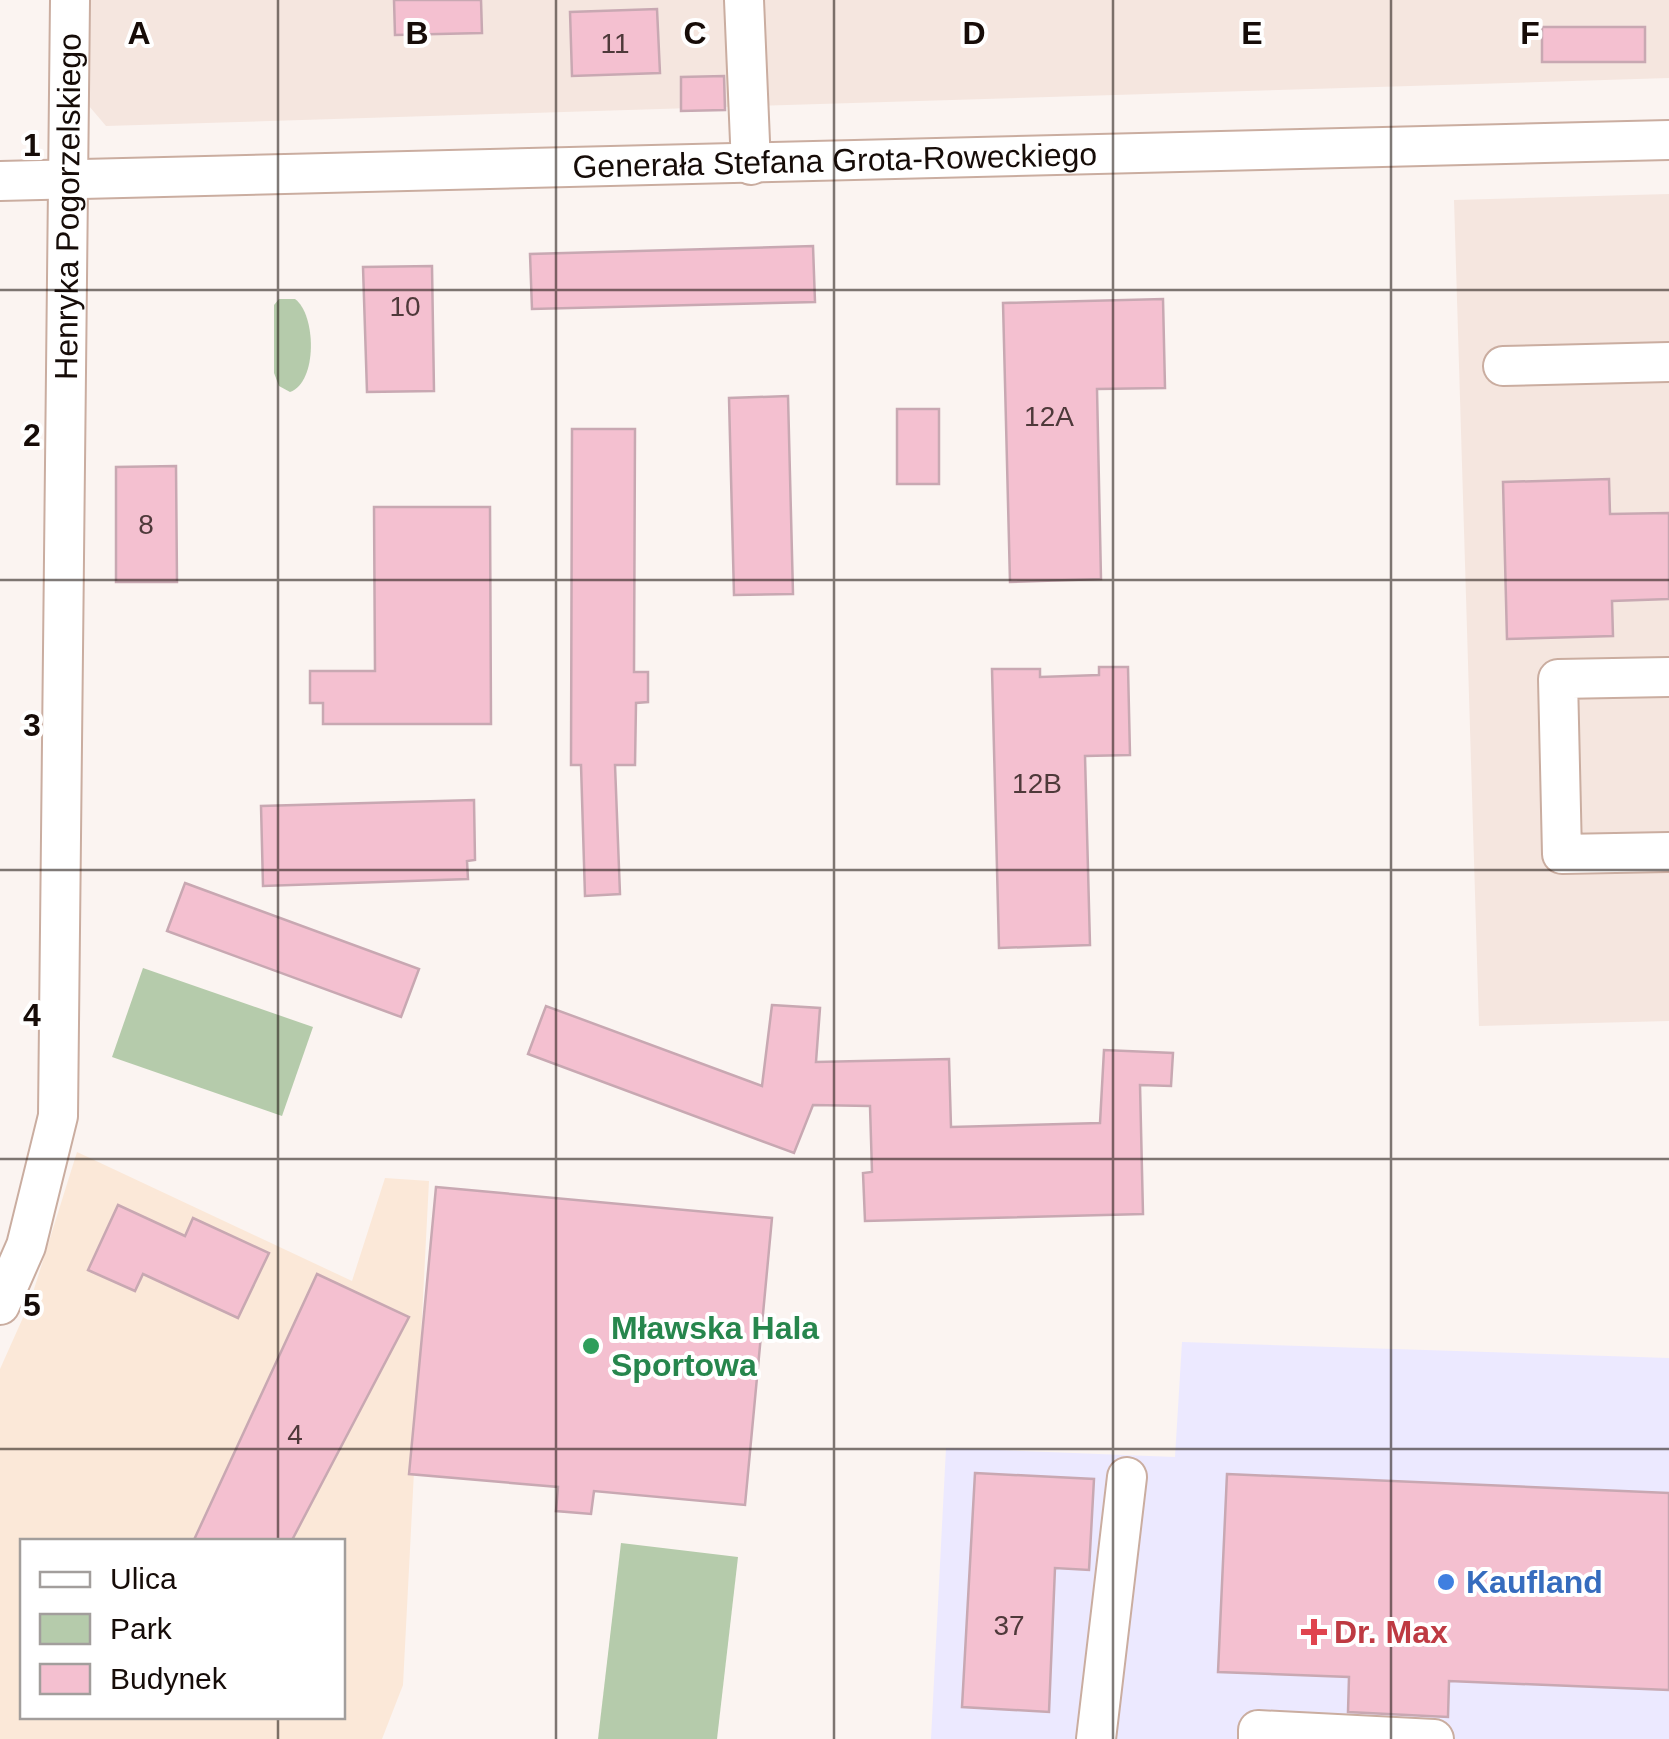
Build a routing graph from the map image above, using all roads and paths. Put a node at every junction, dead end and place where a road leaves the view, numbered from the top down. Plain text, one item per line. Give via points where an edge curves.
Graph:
1 (70, 0) edge
2 (744, 0) edge
3 (1669, 140) edge
4 (751, 165) junction
5 (0, 181) edge
6 (70, 182) junction
7 (1669, 362) edge
8 (1504, 366) dead end
9 (1669, 677) edge
10 (1669, 852) edge
11 (13, 1243) edge
12 (0, 1305) edge
13 (1127, 1477) dead end
14 (1333, 1736) edge
15 (1096, 1739) edge
16 (1258, 1739) edge
17 (1424, 1739) edge
18 (1434, 1739) edge

1 - 6 street, Henryka Pogorzelskiego
2 - 4 street
3 - 4 street, Generała Stefana Grota-Roweckiego
4 - 6 street, Generała Stefana Grota-Roweckiego
5 - 6 street, Generała Stefana Grota-Roweckiego
6 - 11 street, Henryka Pogorzelskiego via 58,1116
7 - 8 street
9 - 10 street via 1558,679 1562,854
11 - 12 street, Henryka Pogorzelskiego
13 - 15 street
14 - 16 street via 1258,1730
14 - 17 street
17 - 18 street

